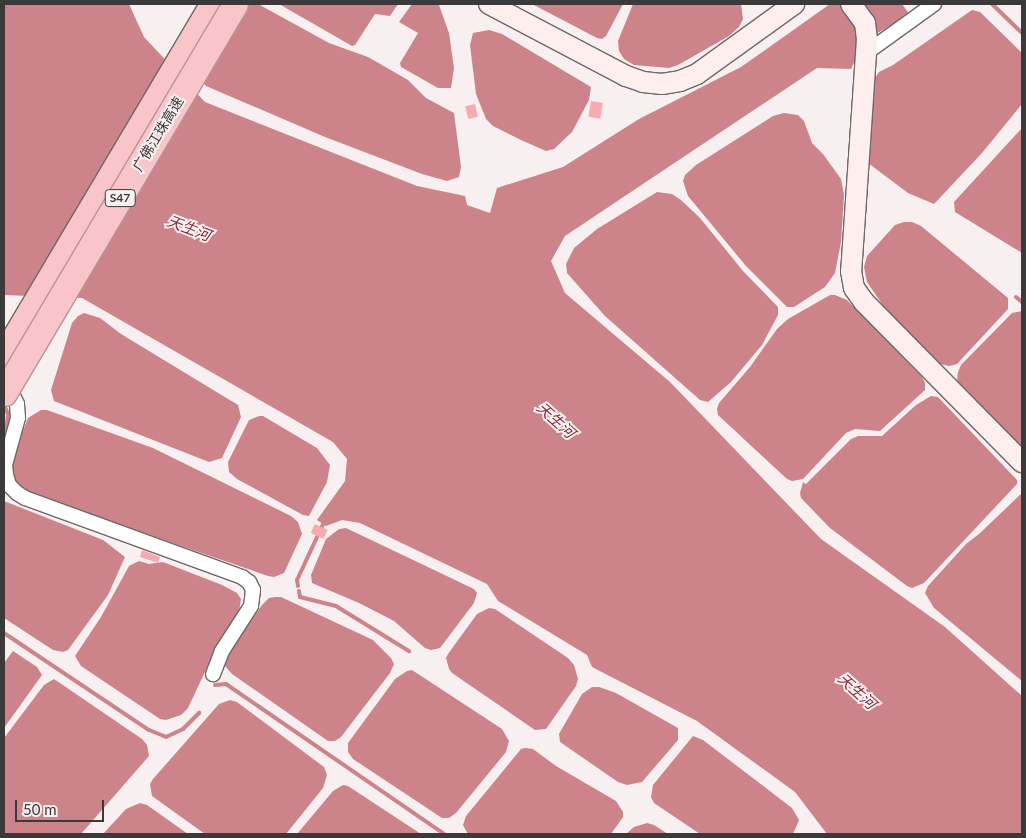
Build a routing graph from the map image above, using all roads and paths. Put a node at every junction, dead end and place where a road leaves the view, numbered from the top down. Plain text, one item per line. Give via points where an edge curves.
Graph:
1 (212, 4) edge
2 (235, 4) edge
3 (489, 4) edge
4 (794, 4) edge
5 (851, 4) edge
6 (934, 4) edge
7 (866, 53) junction
8 (4, 355) edge
9 (4, 379) edge
10 (4, 393) edge
11 (1022, 462) edge
12 (213, 674) dead end

1 - 8 highway, 广佛江珠高速 / S47
2 - 10 highway, 广佛江珠高速 / S47, bridge
3 - 4 street via 626,76 662,84 697,74
5 - 7 street via 865,23
6 - 7 street
7 - 11 street via 851,271 854,288 864,302
9 - 12 street via 18,404 18,418 5,465 9,485 16,493 249,582 253,590 251,606 222,651

